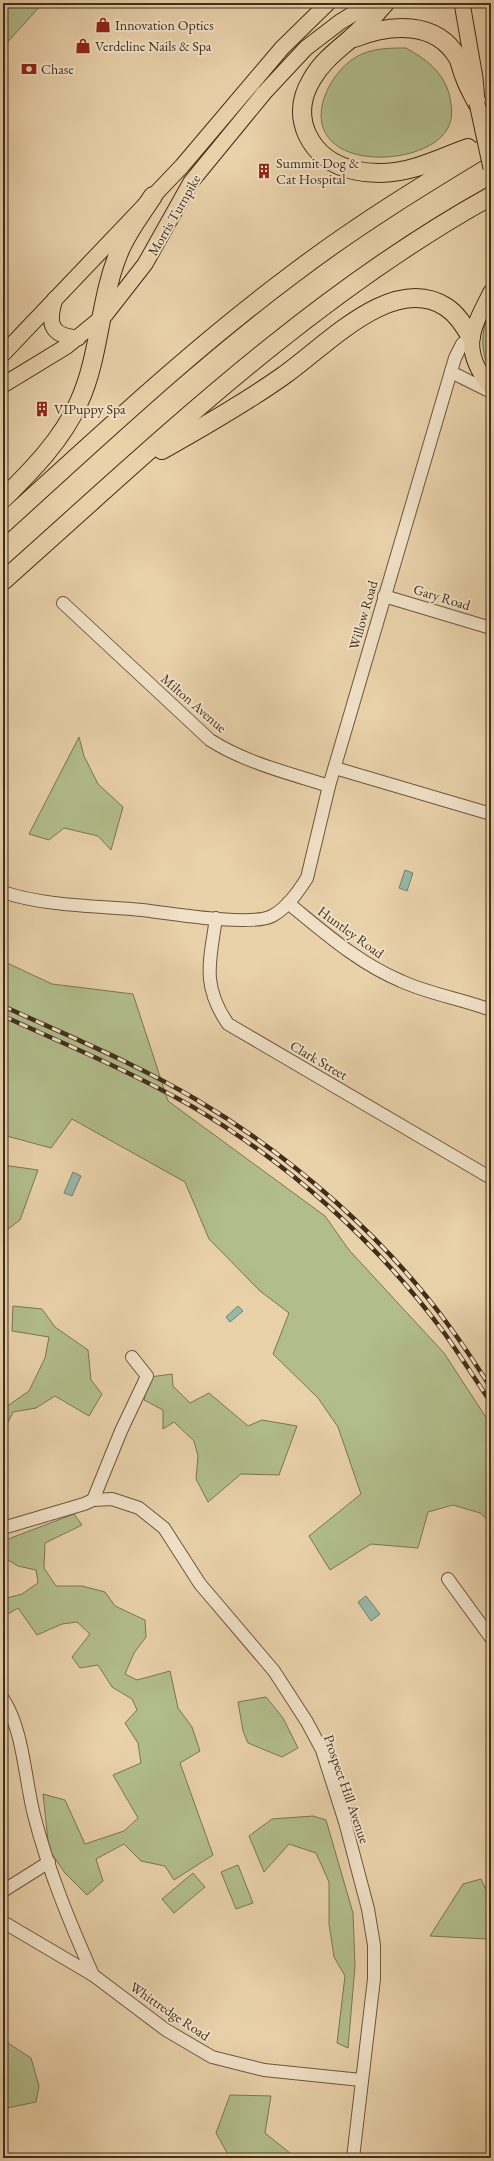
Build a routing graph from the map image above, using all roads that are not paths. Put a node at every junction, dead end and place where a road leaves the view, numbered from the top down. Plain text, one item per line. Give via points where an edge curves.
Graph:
1 (328, 3) edge
2 (371, 3) edge
3 (385, 3) edge
4 (462, 3) edge
5 (350, 39) junction
6 (477, 103) junction
7 (491, 139) edge
8 (491, 144) edge
9 (491, 168) edge
10 (153, 196) junction
11 (491, 196) edge
12 (491, 292) edge
13 (55, 299) junction
14 (102, 318) junction
15 (471, 337) junction
16 (78, 338) junction
17 (3, 354) edge
18 (451, 372) junction
19 (3, 385) edge
20 (491, 388) edge
21 (491, 392) edge
22 (125, 472) junction
23 (3, 499) edge
24 (3, 524) edge
25 (3, 581) edge
26 (384, 596) junction
27 (64, 603) dead end
28 (491, 628) edge
29 (335, 768) junction
30 (329, 786) junction
31 (491, 814) edge
32 (3, 892) edge
33 (288, 903) junction
34 (216, 918) junction
35 (491, 1010) edge
36 (491, 1178) edge
37 (132, 1357) dead end
38 (93, 1500) junction
39 (3, 1528) edge
40 (448, 1579) dead end
41 (491, 1638) edge
42 (3, 1698) edge
43 (49, 1862) junction
44 (3, 1891) edge
45 (3, 1922) edge
46 (93, 1975) junction
47 (361, 2080) junction
48 (353, 2158) edge

1 - 10 main road, Morris Turnpike via 282,48
2 - 14 main road, Morris Turnpike via 340,22 306,48 264,93 191,182 145,264
3 - 5 highway
4 - 6 main road
5 - 6 highway via 372,31 391,28 411,28 428,32 446,43 453,51
5 - 7 highway via 318,69 302,103 302,116 309,138 315,148 334,163 360,171 399,172
6 - 9 main road, bridge
8 - 24 highway via 361,225 294,273 169,375
10 - 13 main road, Morris Turnpike
10 - 14 highway via 120,250
11 - 22 highway via 457,215 367,274 257,358
12 - 15 main road via 476,320
13 - 16 main road via 51,318 53,328 61,335
13 - 17 main road, Morris Turnpike
14 - 16 main road, Morris Turnpike
14 - 23 highway via 87,379 70,421 50,448
15 - 18 street, Willow Road via 459,348
15 - 20 main road via 476,362
15 - 22 highway via 452,312 433,301 410,299 385,306 355,321 255,396
16 - 19 main road, Morris Turnpike
18 - 21 street
18 - 26 street, Willow Road
22 - 25 highway
26 - 28 street, Gary Road
26 - 29 street, Willow Road
27 - 30 street, Milton Avenue via 210,740 250,760
29 - 30 street, Willow Road
29 - 31 street
30 - 33 street, Willow Road via 307,878
32 - 34 street via 35,900
33 - 34 street, Willow Road via 272,916 262,919
33 - 35 street, Huntley Road via 347,951 372,967 402,982
34 - 36 street, Clark Street via 209,973 210,987 213,999 228,1024
37 - 38 street via 147,1376
38 - 39 street, Prospect Hill Avenue
38 - 47 street, Prospect Hill Avenue via 112,1499 139,1508 164,1528 200,1584 274,1671 322,1750 345,1822 368,1909 374,1945 374,1979
40 - 41 street
42 - 43 street via 14,1719 34,1815
43 - 44 street
43 - 46 street via 76,1938
45 - 46 street, Whittredge Road
46 - 47 street, Whittredge Road via 166,2030 212,2057 264,2070
47 - 48 street, Prospect Hill Avenue

